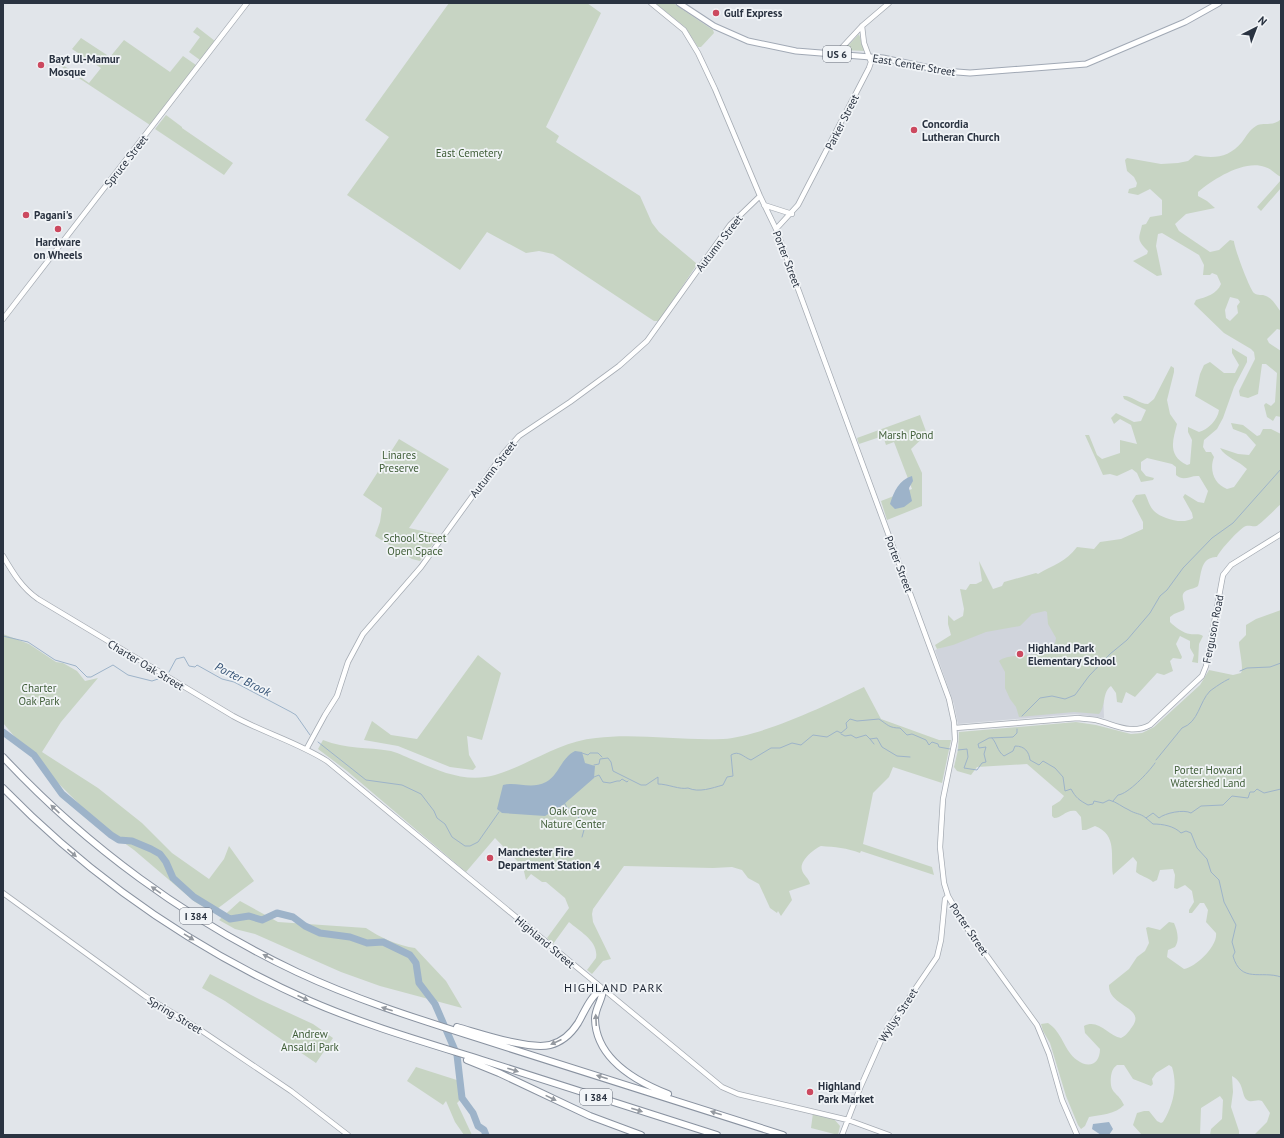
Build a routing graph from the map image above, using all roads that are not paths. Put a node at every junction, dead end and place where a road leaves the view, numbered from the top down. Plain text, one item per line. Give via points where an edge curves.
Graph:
1 (248, 3) edge
2 (651, 3) edge
3 (679, 3) edge
4 (889, 3) edge
5 (1218, 3) edge
6 (862, 26) junction
7 (836, 54) junction
8 (870, 56) junction
9 (760, 196) junction
10 (764, 205) junction
11 (792, 214) junction
12 (776, 229) junction
13 (3, 319) edge
14 (1281, 534) edge
15 (3, 556) edge
16 (955, 728) junction
17 (307, 748) junction
18 (3, 757) edge
19 (3, 788) edge
20 (3, 893) edge
21 (948, 896) junction
22 (603, 989) junction
23 (465, 1032) junction
24 (477, 1061) junction
25 (693, 1106) junction
26 (848, 1120) junction
27 (348, 1135) edge
28 (641, 1135) edge
29 (717, 1135) edge
30 (783, 1135) edge
31 (842, 1135) edge
32 (889, 1135) edge
33 (1077, 1135) edge

1 - 13 street, Spruce Street
2 - 9 street, Porter Street via 678,24 688,36 716,89
3 - 7 main road, East Center Street / US 6 via 714,26 748,41 796,51
4 - 6 street
5 - 8 main road, East Center Street / US 6 via 1185,22 1086,64 970,73 944,71
6 - 7 street
6 - 8 street via 864,43
7 - 8 main road, East Center Street / US 6
8 - 11 street, Parker Street via 869,68 817,171
9 - 10 street, Porter Street
9 - 17 street, Autumn Street via 730,225 647,341 619,366 519,436 503,454 421,567 363,634 348,662 337,696
10 - 11 street
10 - 12 street, Porter Street
11 - 12 street, Parker Street
12 - 16 street, Porter Street via 943,684
14 - 16 street, Ferguson Road via 1226,570 1202,676 1150,725 1141,730 1128,730 1096,720 1078,718
15 - 17 street, Charter Oak Street via 18,581 38,599 233,716 266,733
16 - 21 street, Porter Street via 954,754 943,799 940,828 941,861
17 - 22 street, Highland Street via 336,767
23 -> 18 highway, I 384 via 364,1000 311,978 252,949 194,915 98,846
19 -> 24 highway, I 384 via 104,879 205,947 310,1001 367,1024
20 - 27 street, Spring Street via 138,992 216,1040 291,1091
21 - 26 street, Wyllys Street via 945,899 937,957 884,1036
21 - 33 street, Porter Street via 966,928 1037,1025 1049,1054 1062,1100
22 -> 23 highway via 596,994 571,1032 560,1042 551,1045 529,1045
25 -> 22 highway via 640,1082 623,1070 609,1055 600,1039 596,1022 596,1009
22 - 26 street, Highland Street via 727,1090
25 -> 23 highway, I 384
24 -> 28 highway via 590,1116
24 -> 29 highway, I 384
30 -> 25 highway, I 384
26 - 31 street, Wyllys Street
26 - 32 street, Highland Street

